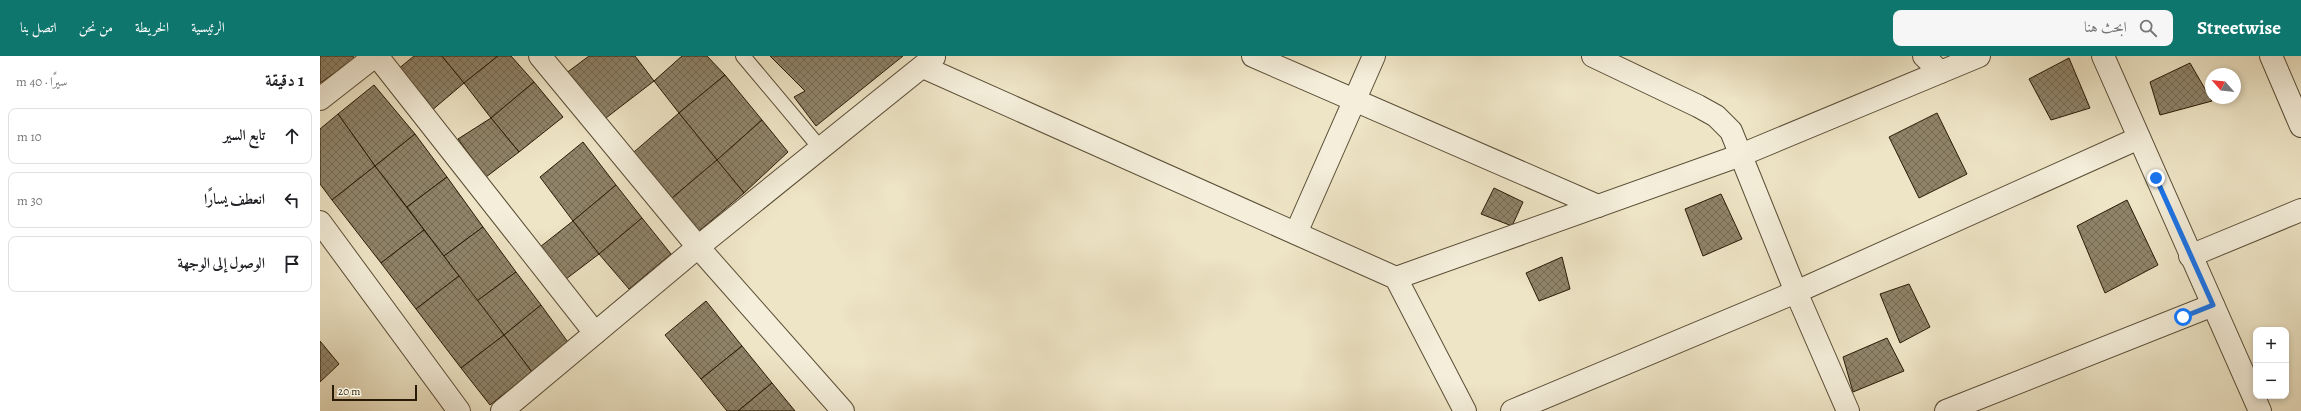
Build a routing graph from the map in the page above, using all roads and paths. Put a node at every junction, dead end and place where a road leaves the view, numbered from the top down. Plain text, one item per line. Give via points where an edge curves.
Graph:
1 (376, 56) edge
2 (540, 56) edge
3 (743, 56) edge
4 (1253, 56) edge
5 (1374, 56) edge
6 (1593, 56) edge
7 (1924, 56) edge
8 (1979, 56) edge
9 (2103, 56) edge
10 (2271, 56) edge
11 (929, 61) edge
12 (1940, 72) junction
13 (320, 99) edge
14 (1354, 100) junction
15 (2301, 126) edge
16 (2139, 138) junction
17 (821, 149) junction
18 (1741, 155) junction
19 (1598, 206) junction
20 (2301, 210) edge
21 (320, 222) edge
22 (1296, 233) junction
23 (698, 247) junction
24 (2190, 256) junction
25 (1396, 278) junction
26 (1796, 292) junction
27 (2213, 305) junction
28 (595, 333) junction
29 (460, 411) edge
30 (502, 411) edge
31 (843, 411) edge
32 (1465, 411) edge
33 (1512, 411) edge
34 (1848, 411) edge
35 (1946, 411) edge
36 (2260, 411) edge

1 - 13 street
1 - 28 street
2 - 23 street
3 - 17 lane
4 - 14 street
5 - 14 street
6 - 18 street via 1716,116 1731,131
7 - 12 street
8 - 12 street
9 - 16 street
10 - 15 street
11 - 17 street
11 - 22 street
12 - 18 street
14 - 19 street
14 - 22 street
16 - 24 street
16 - 26 street
17 - 23 street
18 - 19 street
18 - 26 street
19 - 25 street
20 - 24 street
21 - 29 street
22 - 25 street
23 - 28 street
23 - 31 street
24 - 27 street
25 - 32 street
26 - 33 street
26 - 34 street
27 - 35 street
27 - 36 street
28 - 30 street

